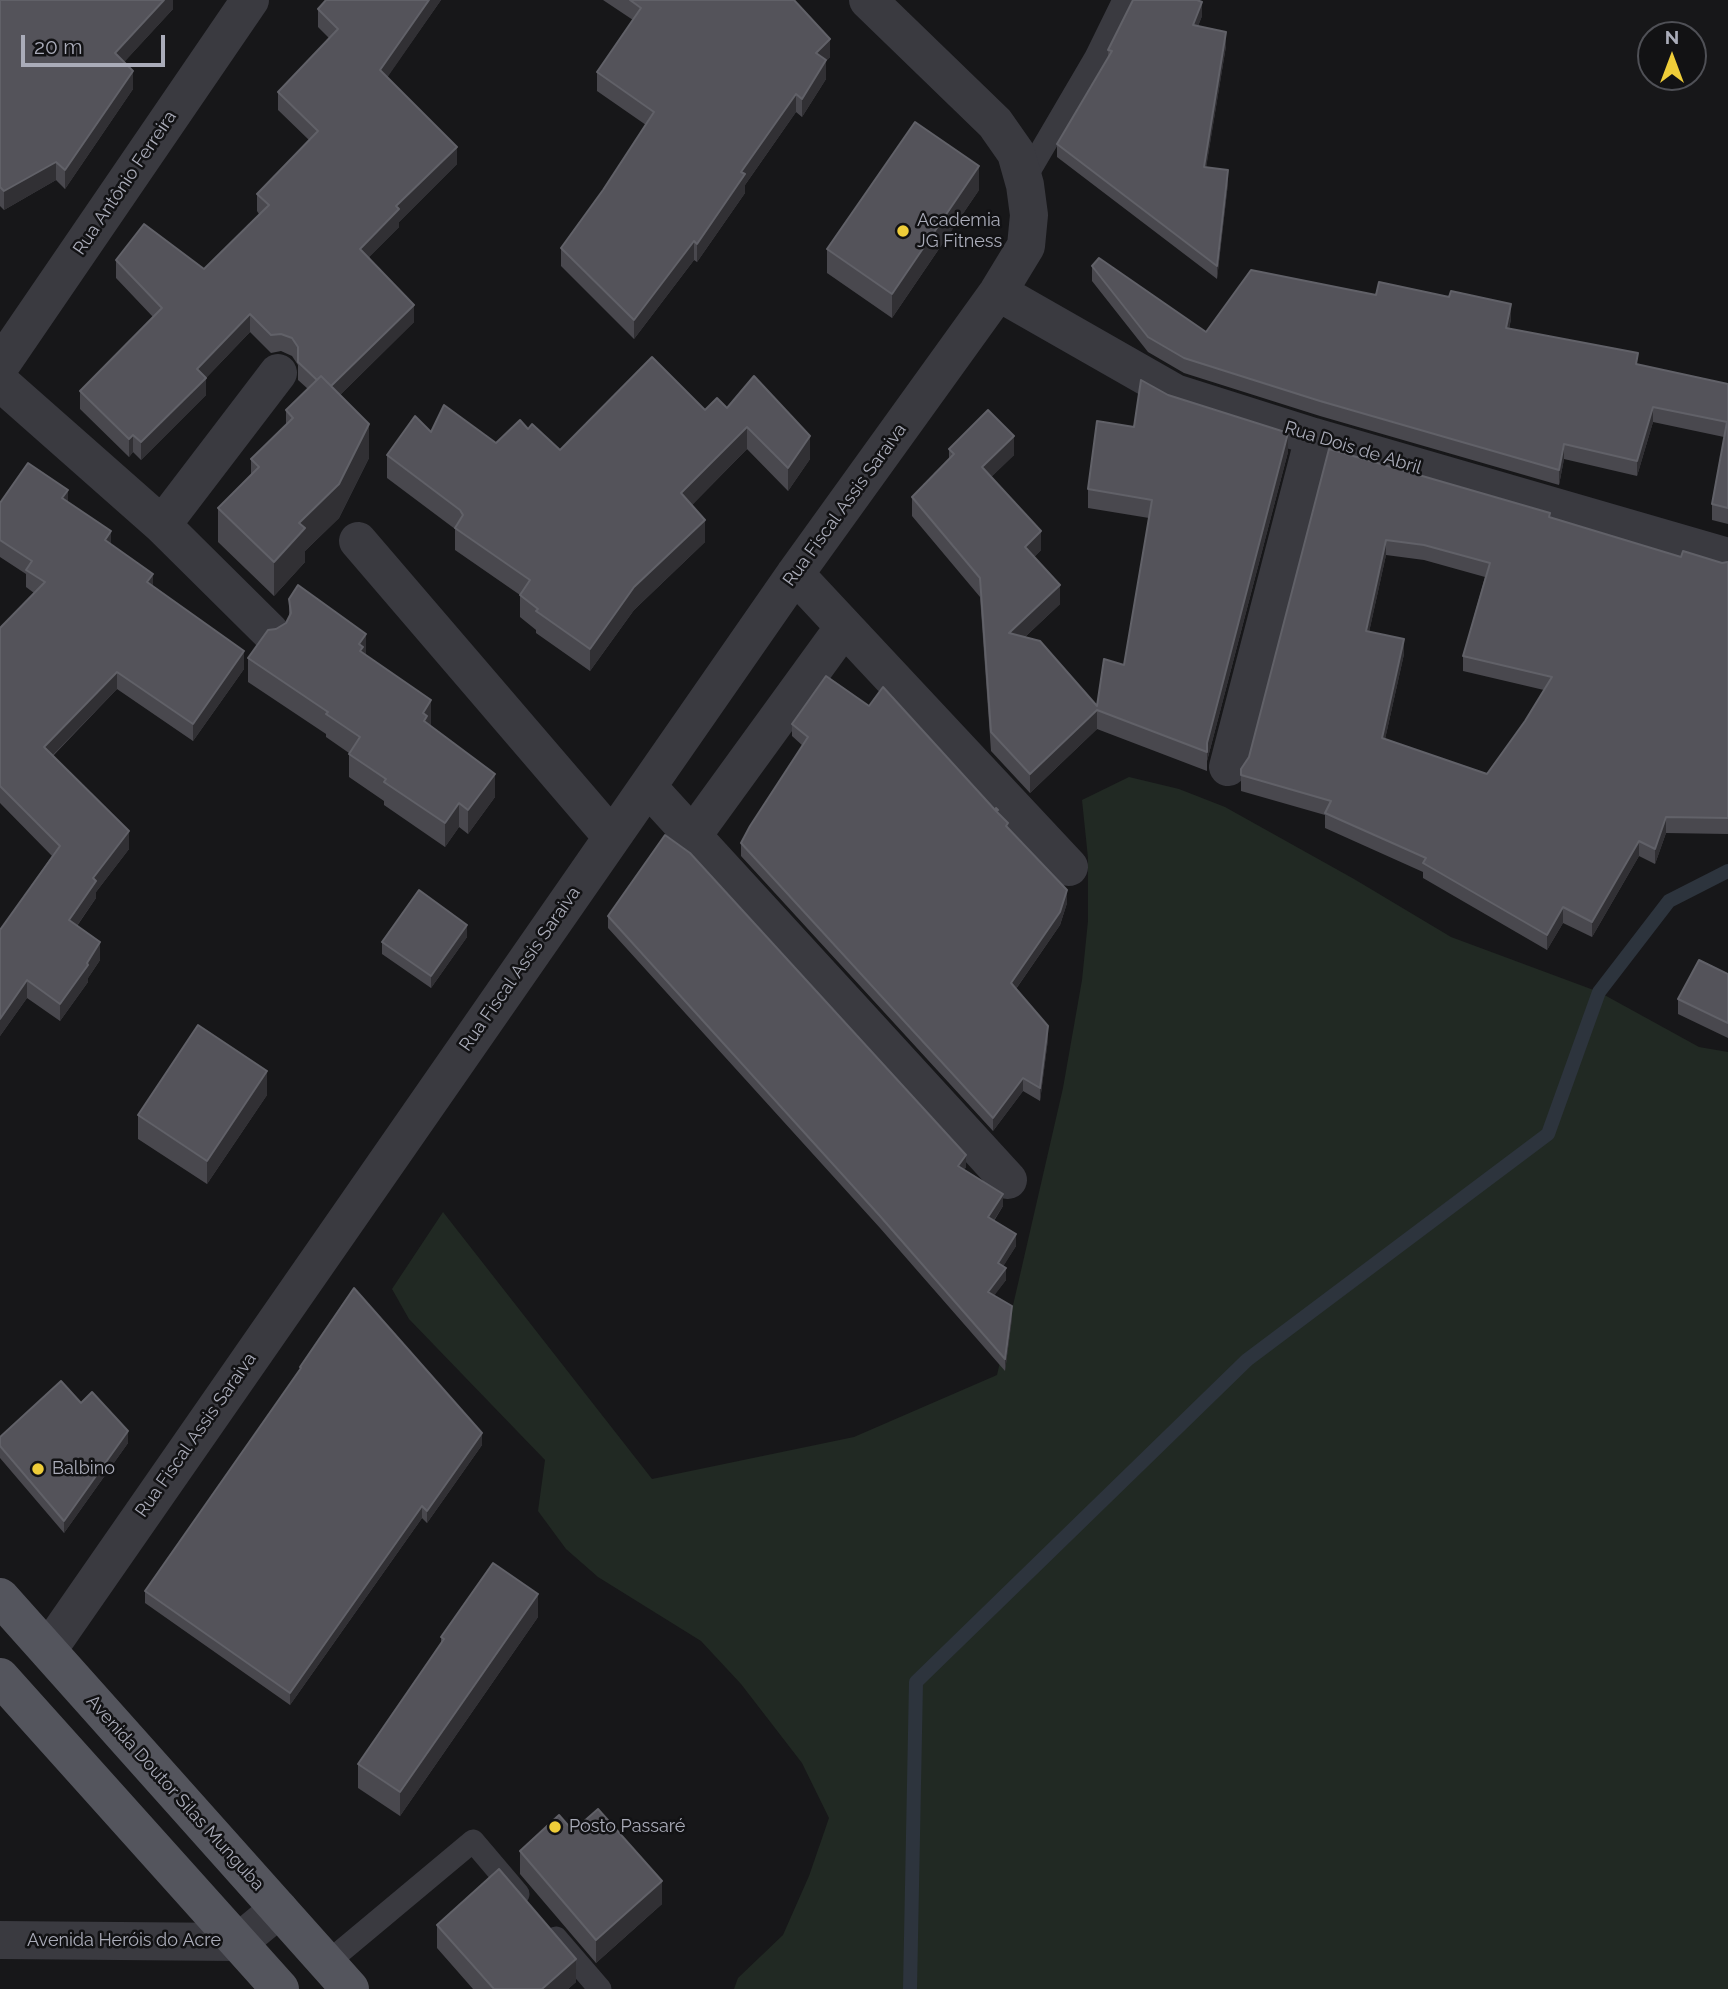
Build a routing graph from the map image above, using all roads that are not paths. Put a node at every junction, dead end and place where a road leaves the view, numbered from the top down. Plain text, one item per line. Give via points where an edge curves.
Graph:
1 (250, 0) edge
2 (868, 0) edge
3 (1124, 0) edge
4 (1024, 180) junction
5 (998, 292) junction
6 (0, 366) edge
7 (278, 373) dead end
8 (0, 382) edge
9 (1314, 437) junction
10 (162, 525) junction
11 (358, 541) dead end
12 (1728, 557) edge
13 (795, 574) junction
14 (844, 627) junction
15 (270, 632) edge
16 (1228, 767) dead end
17 (648, 787) junction
18 (693, 835) junction
19 (612, 837) junction
20 (1069, 867) dead end
21 (1008, 1180) dead end
22 (0, 1597) edge
23 (48, 1650) junction
24 (0, 1677) edge
25 (279, 1909) junction
26 (0, 1940) edge
27 (239, 1942) junction
28 (339, 1976) edge
29 (280, 1989) edge
30 (600, 1989) edge

1 - 6 street, Rua Antônio Ferreira
2 - 4 street, Rua Fiscal Assis Saraiva via 995,123 1016,153
3 - 4 lane
4 - 5 street, Rua Fiscal Assis Saraiva via 1029,215 1026,246
5 - 9 street, Rua Dois de Abril via 1175,393
5 - 13 street, Rua Fiscal Assis Saraiva
7 - 10 street
8 - 10 street
9 - 12 street, Rua Dois de Abril
9 - 16 street
10 - 15 street
11 - 19 street
13 - 14 street
13 - 17 street, Rua Fiscal Assis Saraiva
14 - 18 street
14 - 20 street
17 - 18 street
17 - 19 street, Rua Fiscal Assis Saraiva
18 - 21 street
19 - 23 street, Rua Fiscal Assis Saraiva
22 - 23 main road, Avenida Doutor Silas Munguba
23 - 25 main road, Avenida Doutor Silas Munguba
24 - 27 main road
25 - 27 street, Avenida Heróis do Acre
25 - 28 main road, Avenida Doutor Silas Munguba
26 - 27 street, Avenida Heróis do Acre
27 - 29 main road
28 - 30 lane via 473,1841

